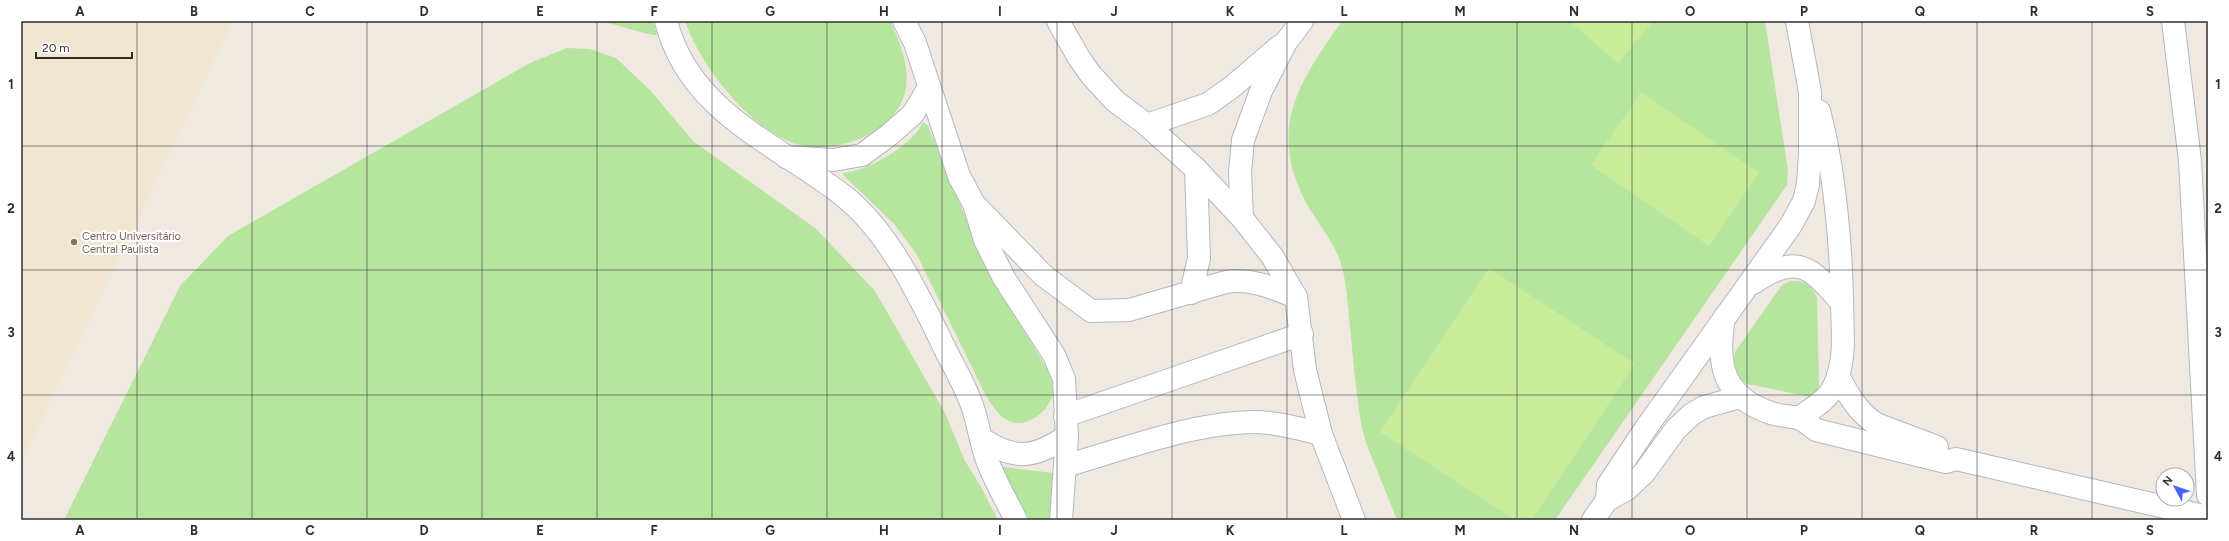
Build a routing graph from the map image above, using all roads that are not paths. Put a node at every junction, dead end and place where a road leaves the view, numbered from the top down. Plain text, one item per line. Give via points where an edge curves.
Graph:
1 (666, 21) edge
2 (904, 21) edge
3 (1058, 21) edge
4 (1302, 21) edge
5 (1797, 21) edge
6 (2173, 21) edge
7 (1286, 42) junction
8 (929, 87) junction
9 (1810, 92) junction
10 (1147, 125) junction
11 (786, 157) junction
12 (1196, 169) junction
13 (974, 204) junction
14 (1242, 218) junction
15 (1748, 286) junction
16 (1191, 292) junction
17 (1296, 297) junction
18 (1842, 302) junction
19 (1724, 318) junction
20 (1302, 334) junction
21 (1838, 375) junction
22 (1740, 397) junction
23 (1798, 418) junction
24 (1066, 426) junction
25 (1321, 434) junction
26 (982, 439) junction
27 (1956, 459) junction
28 (1065, 466) junction
29 (2208, 495) edge
30 (1607, 500) junction
31 (2208, 517) edge
32 (1016, 520) edge
33 (1061, 520) edge
34 (1354, 520) edge
35 (1593, 520) edge

1 - 11 street via 682,64 698,86 751,134
2 - 8 street via 915,42
3 - 10 street via 1091,75 1115,100
4 - 7 street
5 - 9 street
6 - 29 street via 2190,161
7 - 10 street via 1208,104
7 - 14 street via 1261,91 1243,140 1240,172
8 - 11 street via 913,114 862,155 833,160
8 - 13 street via 959,176
9 - 15 street via 1808,184 1804,201 1791,225
9 - 18 street via 1817,103 1829,162 1842,275
10 - 12 street
11 - 26 street via 846,197 882,238 910,279 934,324 970,400
12 - 14 street
12 - 16 street via 1199,258
13 - 16 street via 1044,276 1091,311 1129,310
13 - 24 street via 985,240 1004,278 1032,318 1064,379
14 - 17 street via 1272,256
15 - 18 street via 1782,267 1799,266 1816,275
15 - 19 street
16 - 17 street via 1238,280 1260,284
17 - 20 street
18 - 21 street via 1842,354
19 - 22 street via 1721,336 1722,366 1732,390
19 - 30 street via 1608,485
20 - 24 street
20 - 25 street via 1305,370
21 - 23 street via 1834,387 1826,397
21 - 27 street via 1849,397 1867,418 1876,424 1949,451
22 - 23 street via 1759,409 1784,417
22 - 30 street via 1704,407 1692,414 1676,429 1644,473 1626,489
23 - 27 street via 1816,430 1946,462
24 - 26 street via 1048,450 1030,455 994,448
24 - 28 street
25 - 28 street via 1257,422 1231,423 1203,427
25 - 34 street
26 - 32 street via 987,460
27 - 31 street
28 - 33 street
30 - 35 street

